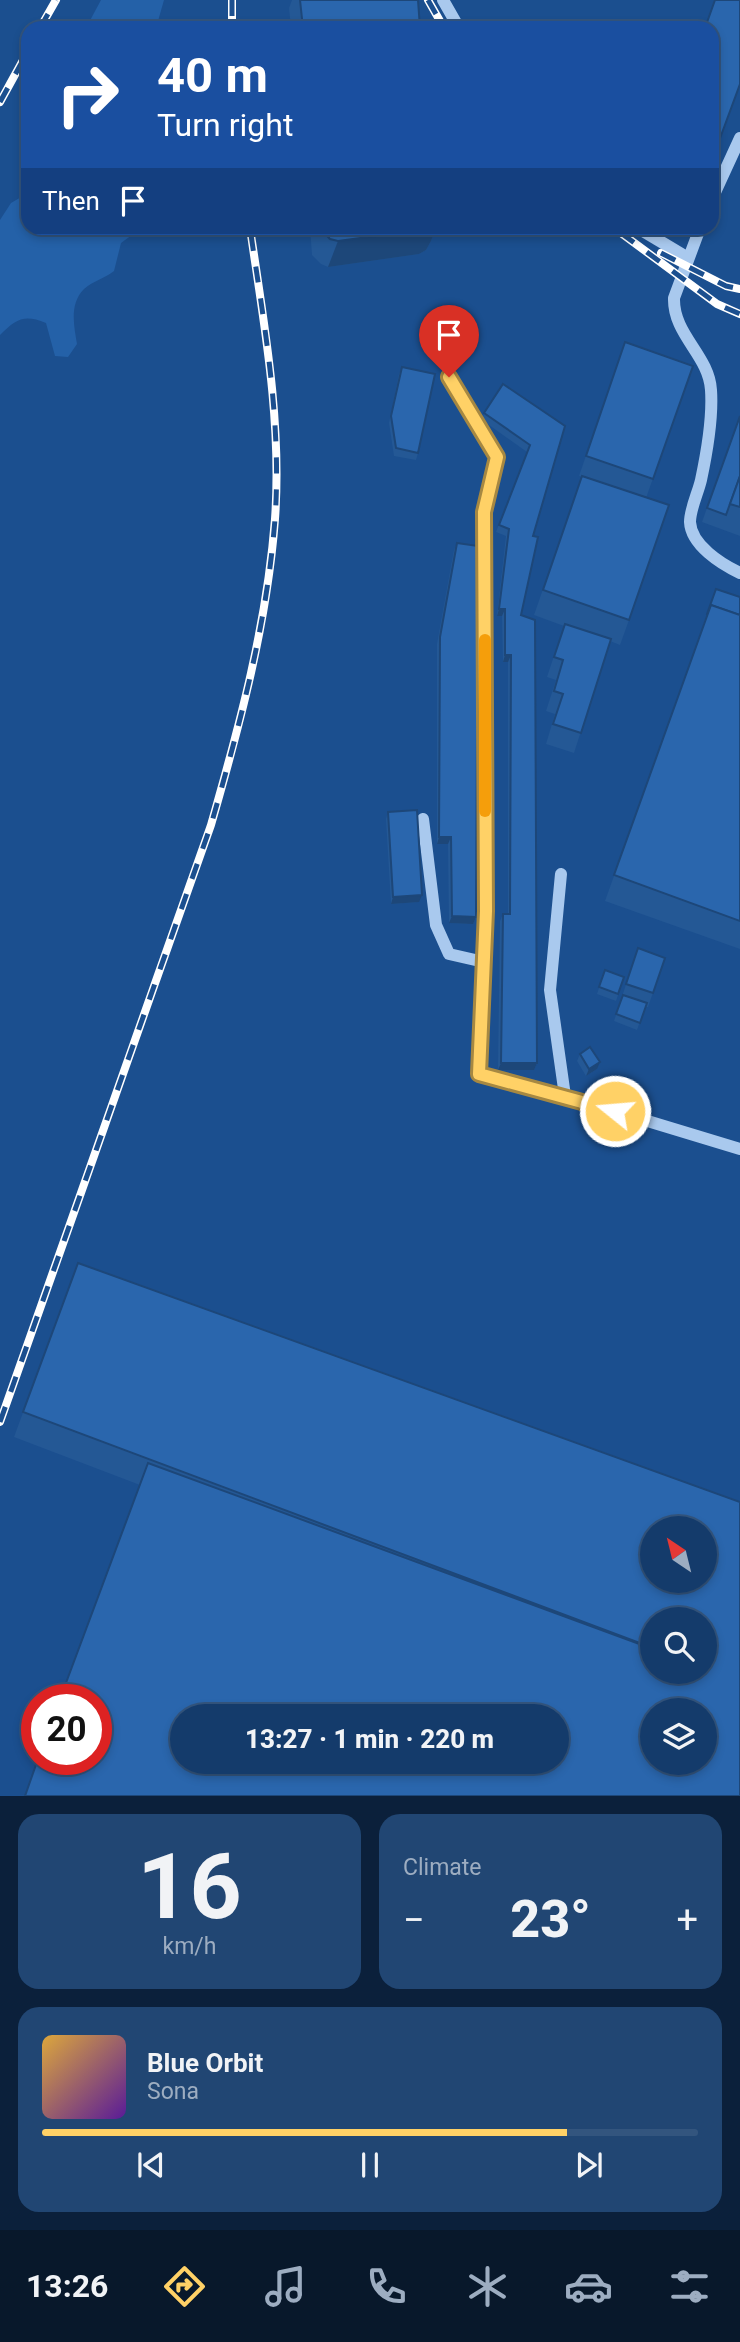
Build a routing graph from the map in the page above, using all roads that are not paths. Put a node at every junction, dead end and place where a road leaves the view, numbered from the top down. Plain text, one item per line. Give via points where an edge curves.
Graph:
1 (443, 0) edge
2 (454, 21) edge
3 (740, 138) edge
4 (719, 184) edge
5 (650, 235) edge
6 (696, 235) edge
7 (688, 258) junction
8 (449, 377) dead end
9 (740, 573) edge
10 (423, 819) dead end
11 (561, 874) dead end
12 (484, 962) junction
13 (565, 1096) junction
14 (740, 1149) edge

1 - 2 lane
3 - 4 lane
5 - 7 lane
6 - 7 lane
7 - 9 lane via 673,311 706,366 711,388 702,478 690,522 697,542
8 - 12 lane via 497,457 484,512
10 - 12 lane via 436,925 449,954
11 - 13 lane via 550,990
12 - 13 lane via 479,1074
13 - 14 lane

